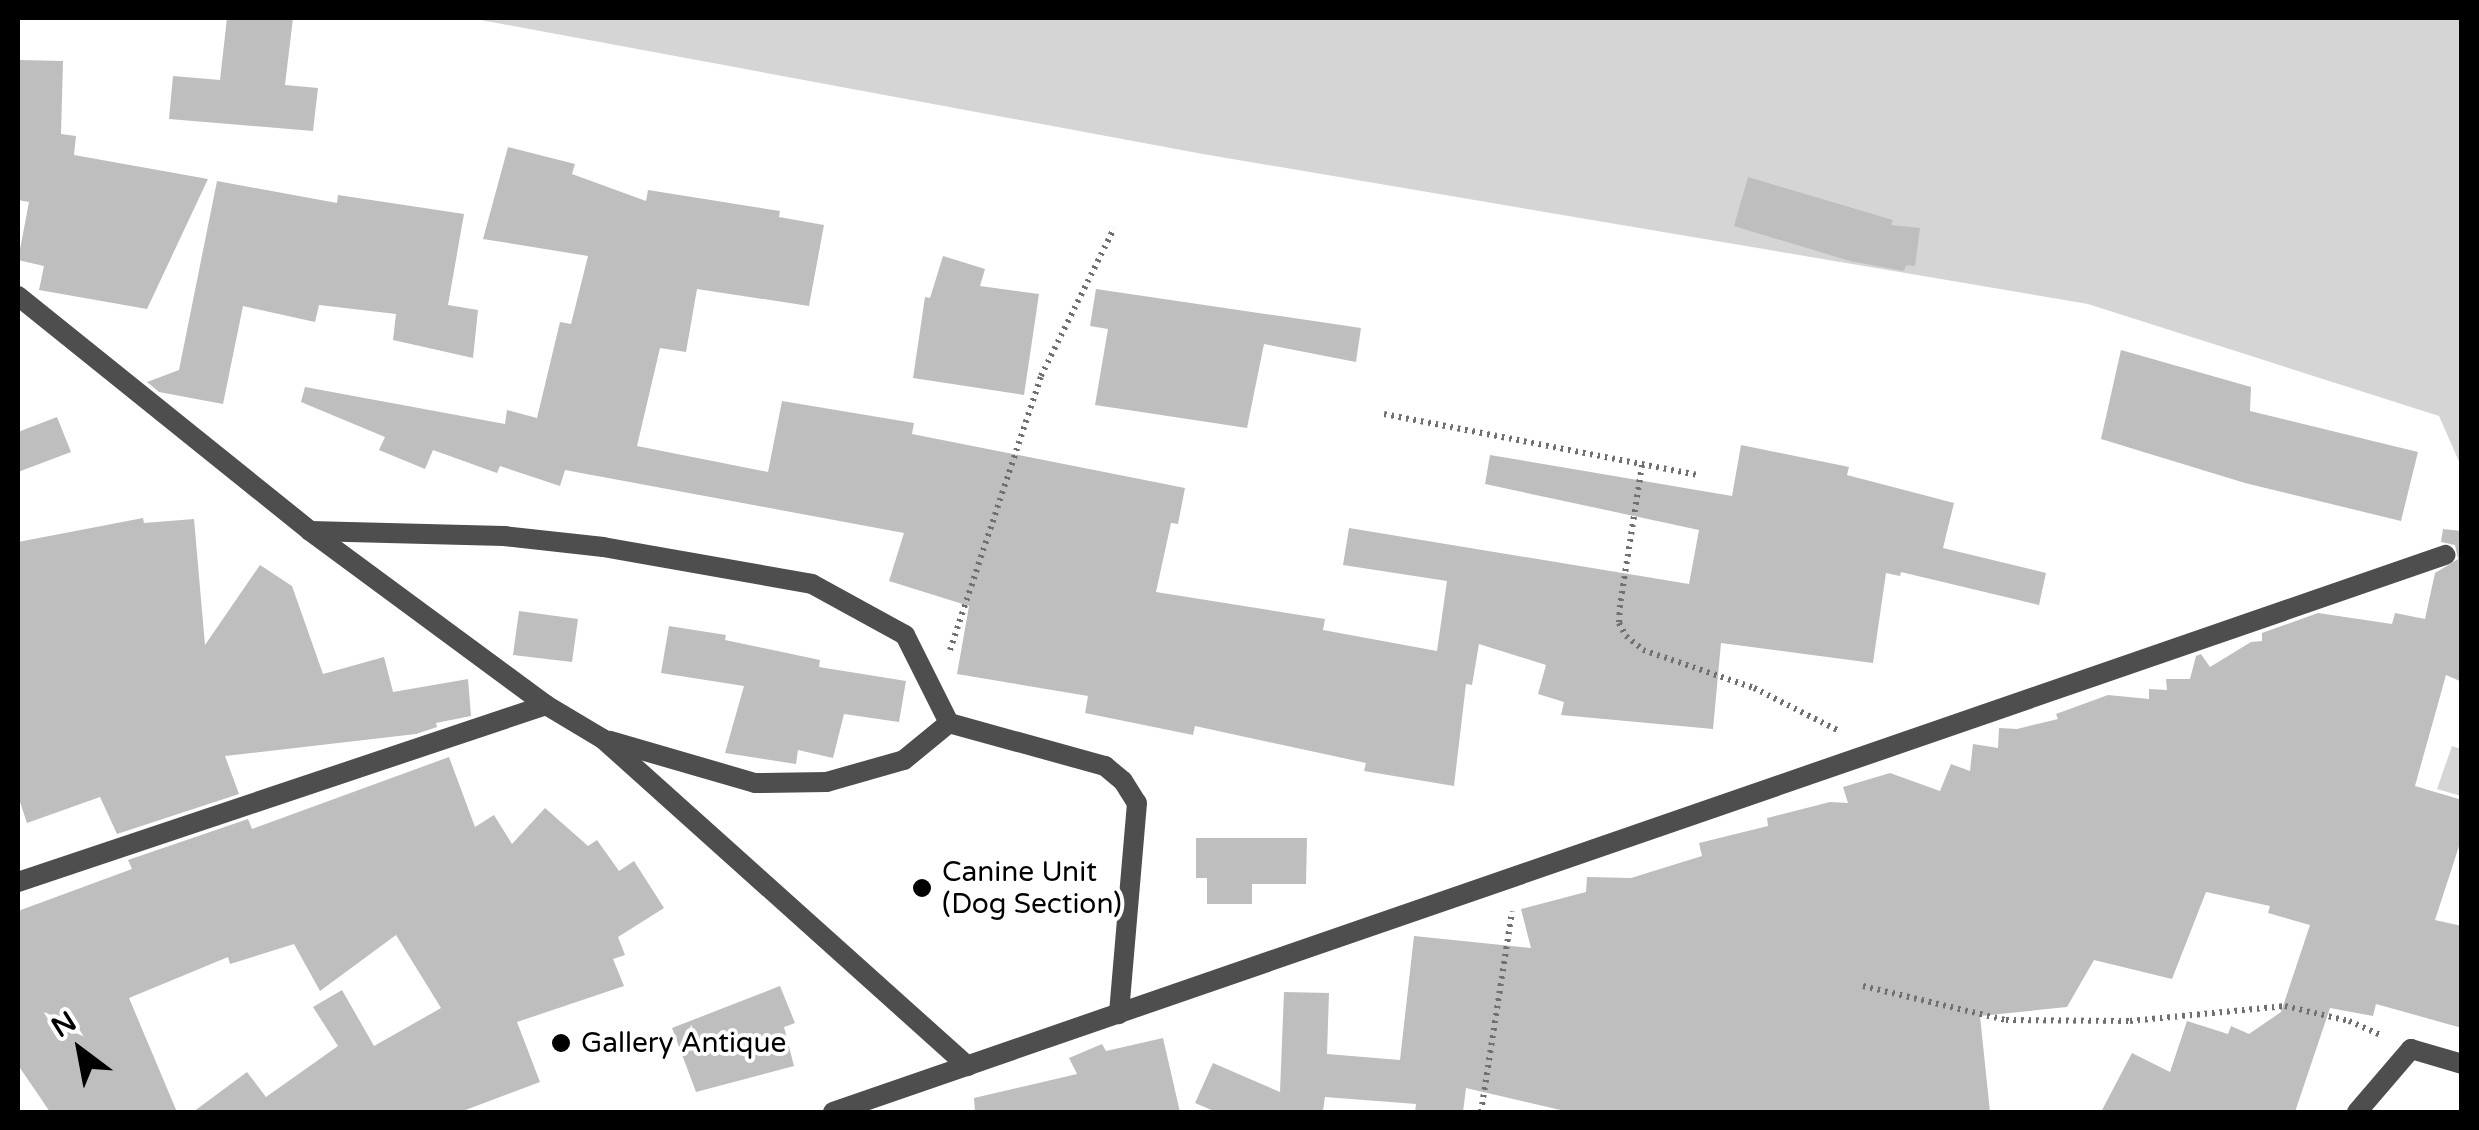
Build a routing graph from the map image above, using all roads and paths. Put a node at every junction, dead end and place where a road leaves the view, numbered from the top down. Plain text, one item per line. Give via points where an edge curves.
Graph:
1 (1114, 228) dead end
2 (18, 296) edge
3 (1384, 414) dead end
4 (1642, 465) junction
5 (1699, 475) dead end
6 (310, 530) junction
7 (2445, 555) dead end
8 (935, 695) junction
9 (546, 705) junction
10 (949, 722) junction
11 (603, 739) junction
12 (1878, 752) junction
13 (1518, 876) junction
14 (18, 882) edge
15 (1864, 986) dead end
16 (1118, 1014) junction
17 (2411, 1049) junction
18 (2462, 1064) edge
19 (968, 1066) junction
20 (833, 1112) edge
21 (1481, 1112) edge
22 (2357, 1112) edge

1 - 8 path via 1041,376
2 - 6 street
3 - 4 path
4 - 5 path
4 - 12 path via 1620,604 1626,636 1643,650 1754,688
6 - 8 street via 602,546 812,584 905,636
6 - 9 street
7 - 12 street
8 - 10 street
9 - 11 street
9 - 14 street
10 - 11 street via 904,760 827,782 754,783
10 - 16 street via 1105,766 1137,803
11 - 19 street
12 - 13 street
13 - 16 street
13 - 21 path
15 - 17 path via 2006,1020 2130,1021 2286,1006 2349,1021
16 - 19 street
17 - 18 street
17 - 22 street
19 - 20 street

